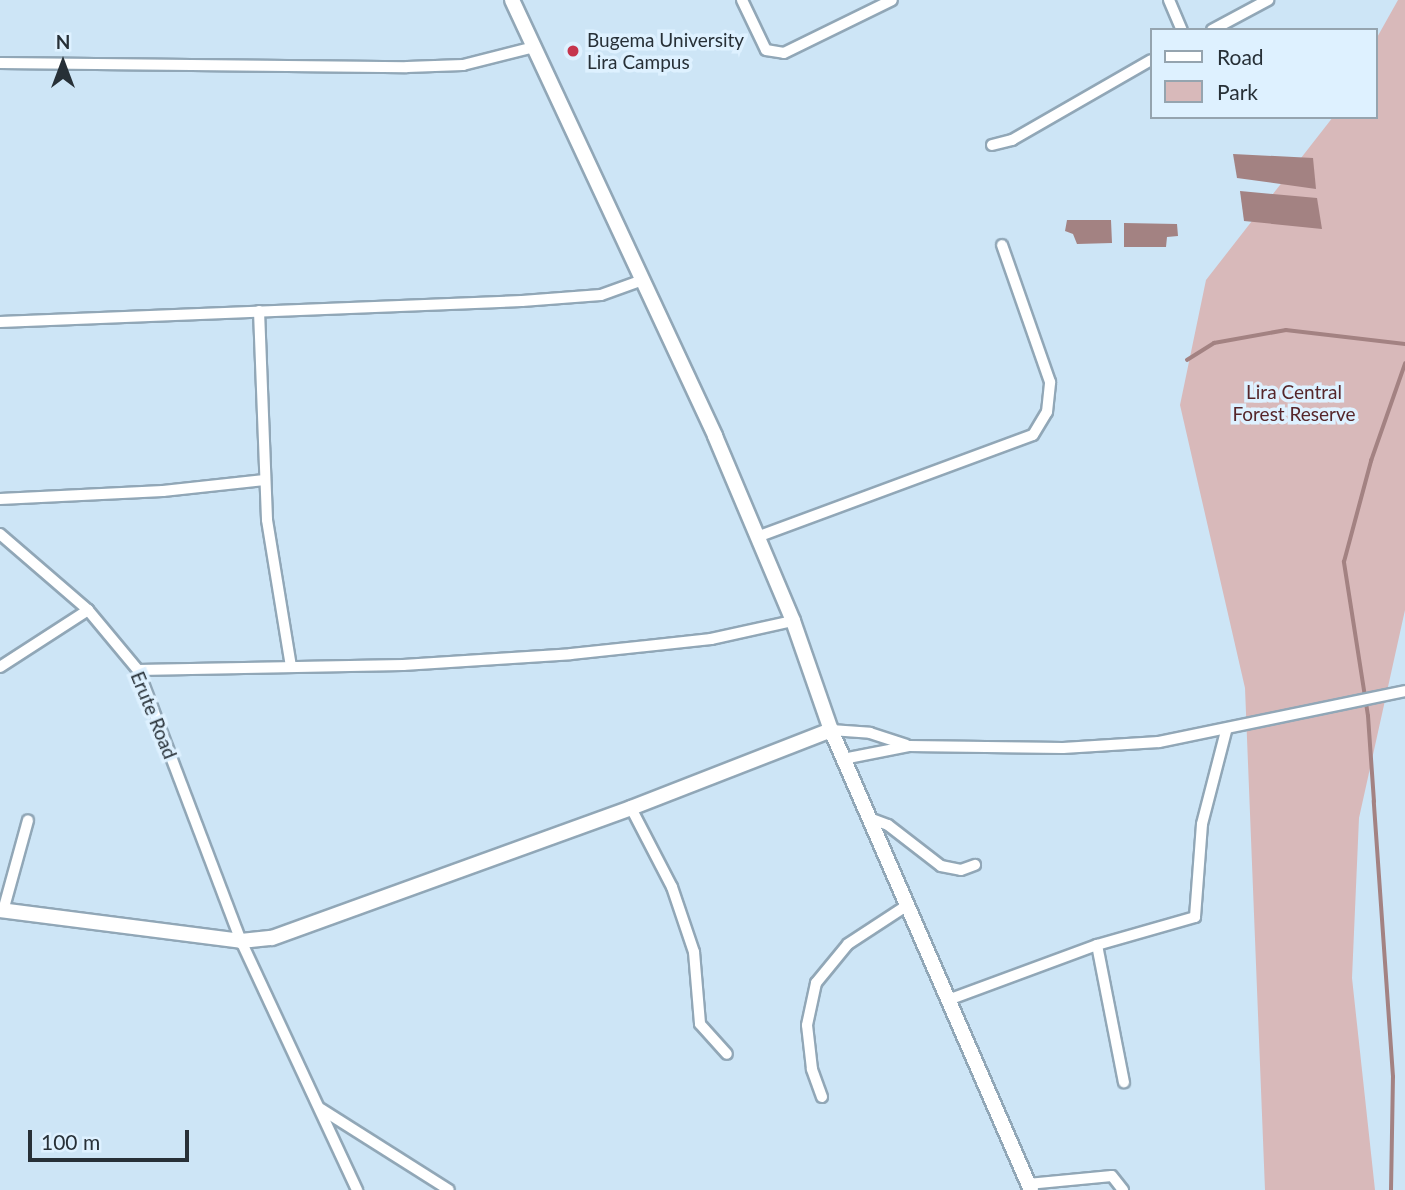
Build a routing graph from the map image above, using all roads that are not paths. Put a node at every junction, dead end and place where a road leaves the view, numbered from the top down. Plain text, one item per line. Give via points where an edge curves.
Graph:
1 (512, 0) edge
2 (742, 0) edge
3 (892, 0) edge
4 (1169, 0) edge
5 (1268, 0) edge
6 (1181, 28) edge
7 (1216, 28) edge
8 (534, 47) junction
9 (1150, 61) edge
10 (0, 63) edge
11 (992, 145) dead end
12 (1002, 245) dead end
13 (643, 280) junction
14 (258, 311) junction
15 (0, 322) edge
16 (264, 480) junction
17 (0, 499) edge
18 (0, 534) edge
19 (757, 537) junction
20 (88, 610) junction
21 (793, 621) junction
22 (291, 666) junction
23 (0, 667) edge
24 (138, 670) junction
25 (1405, 691) edge
26 (831, 730) junction
27 (1226, 731) junction
28 (909, 746) junction
29 (843, 759) junction
30 (631, 808) junction
31 (869, 818) junction
32 (28, 820) dead end
33 (975, 865) dead end
34 (906, 906) junction
35 (1, 911) edge
36 (241, 941) junction
37 (1097, 945) junction
38 (948, 1000) junction
39 (727, 1054) dead end
40 (1124, 1082) dead end
41 (822, 1097) dead end
42 (319, 1107) junction
43 (1029, 1187) edge
44 (357, 1190) edge
45 (449, 1190) edge
46 (1123, 1190) edge

1 - 8 street
2 - 3 street via 766,50 785,53
4 - 6 street
5 - 7 street
8 - 10 street via 463,65 407,67
8 - 13 street
9 - 11 street via 1053,117
12 - 19 street via 1050,382 1047,412 1033,435
13 - 14 street via 601,295
13 - 19 street
14 - 15 street
14 - 16 street
16 - 17 street via 176,491
16 - 22 street
18 - 20 street, Erute Road
19 - 21 street
20 - 23 street
20 - 24 street, Erute Road
21 - 22 street via 628,650 403,665
21 - 26 street
22 - 24 street
24 - 36 street, Erute Road
25 - 27 street
26 - 28 street via 870,733
26 - 29 street
26 - 30 street
27 - 28 street via 1097,747
27 - 37 street via 1202,824 1195,917
28 - 29 street
29 - 31 street
30 - 36 street via 272,938
30 - 39 street via 672,887 694,952 700,1024
31 - 33 street via 879,820 941,866 961,870
31 - 34 street
32 - 35 street
34 - 38 street
34 - 41 street via 848,944 816,983 807,1025 812,1069
35 - 36 street
36 - 42 street, Erute Road
37 - 38 street
37 - 40 street
38 - 43 street
42 - 44 street, Erute Road
42 - 45 street
43 - 46 street via 1112,1176

